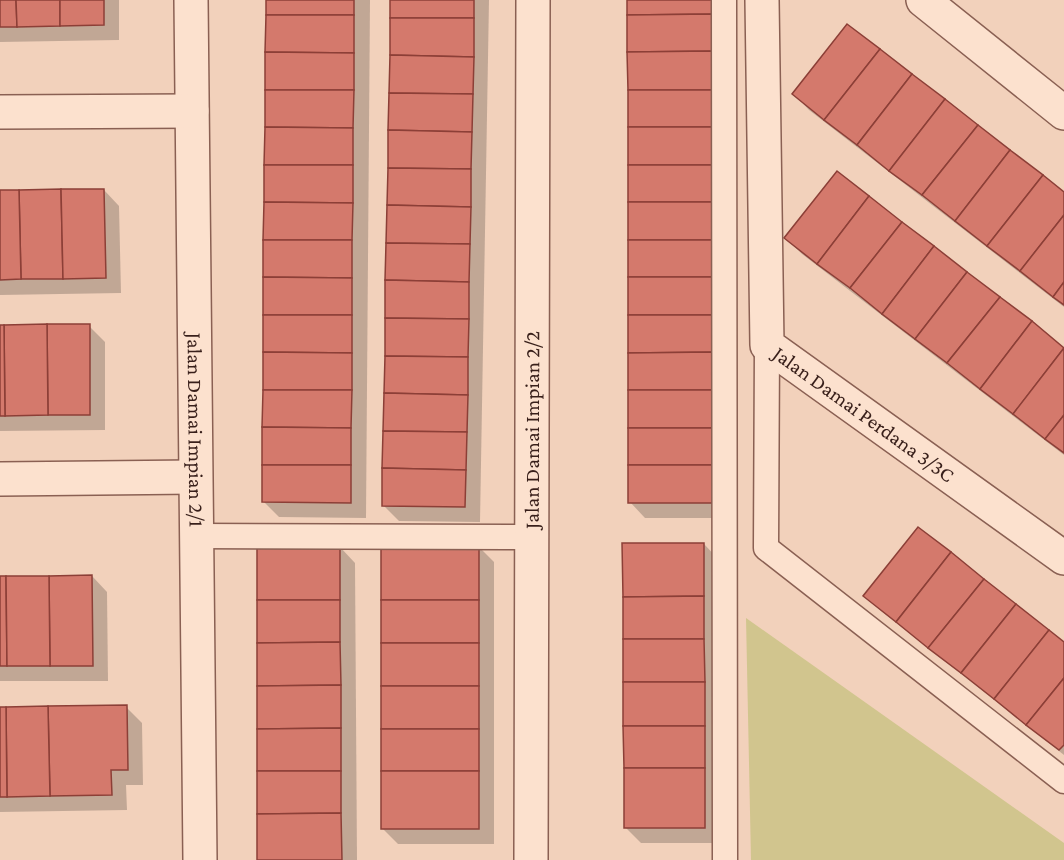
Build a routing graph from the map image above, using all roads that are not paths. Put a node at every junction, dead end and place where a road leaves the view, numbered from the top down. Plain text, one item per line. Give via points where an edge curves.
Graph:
1 (191, 0) edge
2 (533, 0) edge
3 (724, 0) edge
4 (762, 0) edge
5 (923, 0) edge
6 (192, 111) junction
7 (0, 112) edge
8 (1064, 113) edge
9 (767, 345) junction
10 (195, 477) junction
11 (0, 480) edge
12 (196, 536) junction
13 (531, 537) junction
14 (1064, 558) edge
15 (1064, 781) edge
16 (200, 860) edge
17 (531, 860) edge
18 (725, 860) edge

1 - 6 street, Jalan Damai Impian 2/1
2 - 13 street, Jalan Damai Impian 2/2
3 - 18 lane
4 - 9 street, Jalan Damai Perdana 3/3C
5 - 8 street
6 - 7 street
6 - 10 street, Jalan Damai Impian 2/1
9 - 14 street, Jalan Damai Perdana 3/3C
9 - 15 lane via 766,548
10 - 11 street
10 - 12 street, Jalan Damai Impian 2/1
12 - 13 lane
12 - 16 street, Jalan Damai Impian 2/1
13 - 17 street, Jalan Damai Impian 2/2

